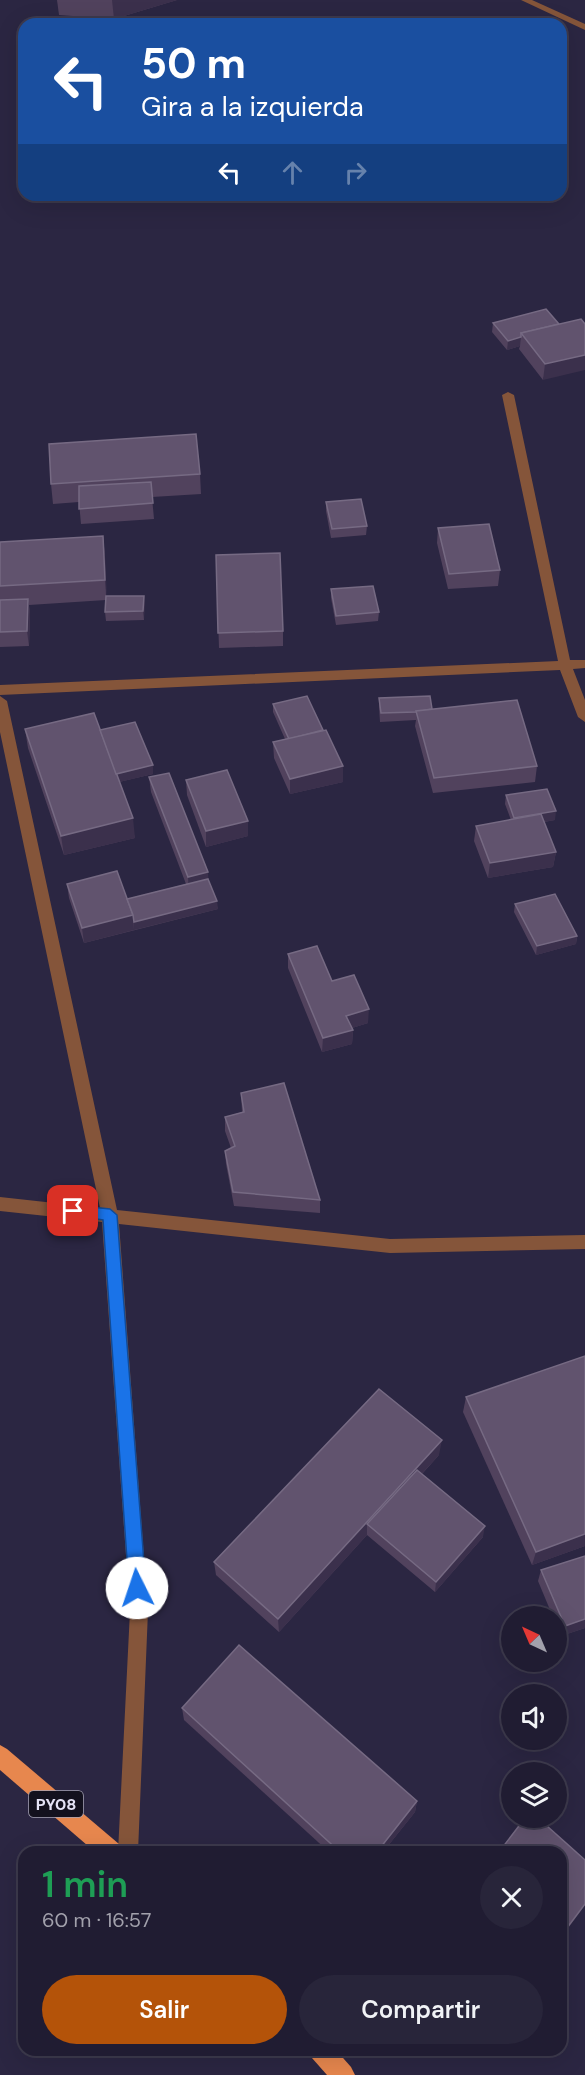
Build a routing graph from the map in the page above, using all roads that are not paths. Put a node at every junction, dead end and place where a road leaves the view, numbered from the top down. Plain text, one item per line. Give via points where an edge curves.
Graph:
1 (525, 0) edge
2 (565, 18) edge
3 (567, 19) edge
4 (585, 27) edge
5 (508, 395) dead end
6 (585, 664) edge
7 (566, 665) junction
8 (0, 690) edge
9 (0, 701) edge
10 (585, 717) edge
11 (0, 1204) edge
12 (110, 1215) junction
13 (585, 1242) edge
14 (0, 1756) edge
15 (104, 1846) edge
16 (128, 1846) edge
17 (326, 2056) edge
18 (343, 2075) edge

1 - 2 street
3 - 4 street
5 - 7 street
6 - 7 street
7 - 8 street
7 - 10 street
9 - 12 street
11 - 12 street
12 - 13 street via 390,1246
12 - 16 street via 139,1611
14 - 15 highway, PY08
17 - 18 highway

